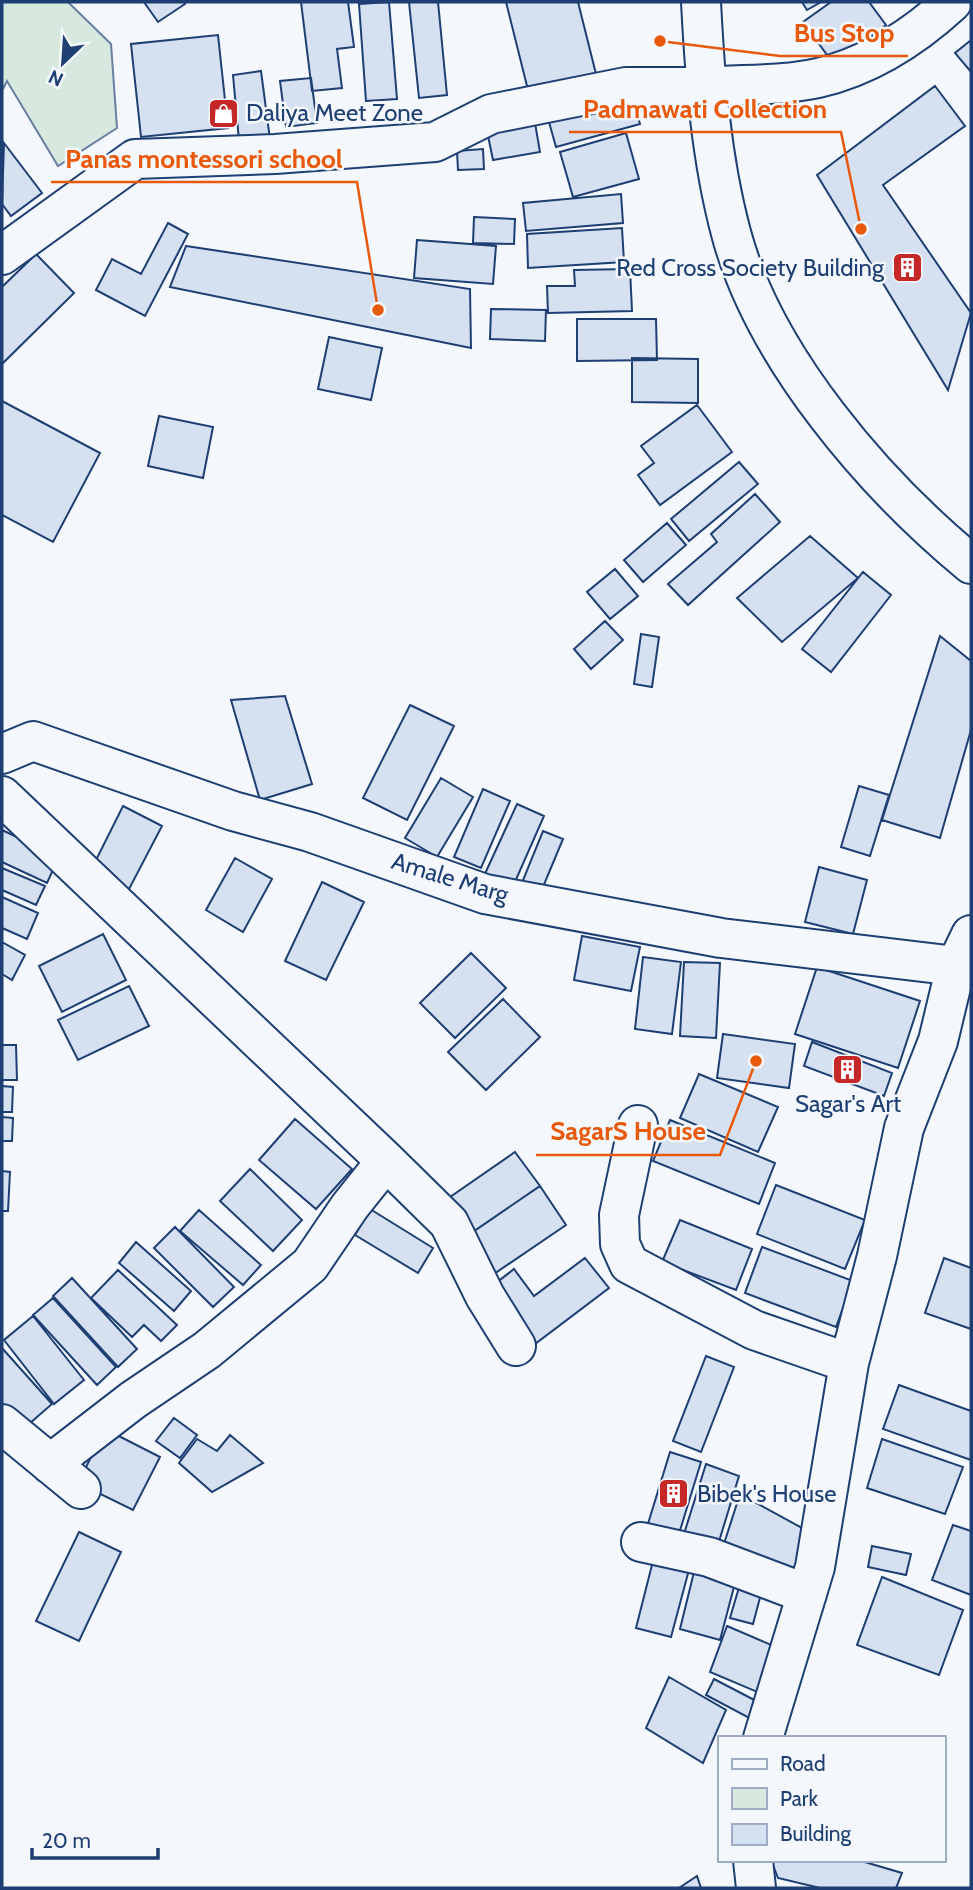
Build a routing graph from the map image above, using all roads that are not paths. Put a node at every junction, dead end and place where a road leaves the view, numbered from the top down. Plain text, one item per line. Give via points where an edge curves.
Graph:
1 (701, 2) edge
2 (952, 2) edge
3 (705, 87) junction
4 (2, 255) edge
5 (971, 564) edge
6 (2, 754) edge
7 (2, 796) edge
8 (964, 950) edge
9 (638, 1125) dead end
10 (386, 1161) junction
11 (516, 1346) dead end
12 (849, 1363) junction
13 (2, 1424) edge
14 (50, 1464) junction
15 (81, 1489) dead end
16 (640, 1542) dead end
17 (807, 1594) junction
18 (764, 1736) edge
19 (753, 1862) edge
20 (757, 1888) edge

1 - 3 main road
2 - 3 main road via 923,29 870,61 817,78
3 - 4 main road via 626,87 491,114 435,142 135,159
3 - 5 main road via 731,234 762,313 808,387 859,452 931,531
6 - 8 main road, Amale Marg via 33,741 485,894 721,937
7 - 10 main road
8 - 12 main road via 938,1041 904,1129
9 - 12 main road via 619,1215 620,1244 629,1264 754,1330
10 - 11 main road via 449,1223
10 - 14 main road via 310,1265 207,1350
12 - 17 main road
13 - 14 main road
14 - 15 main road
16 - 17 main road via 709,1557
17 - 18 main road
19 - 20 main road

